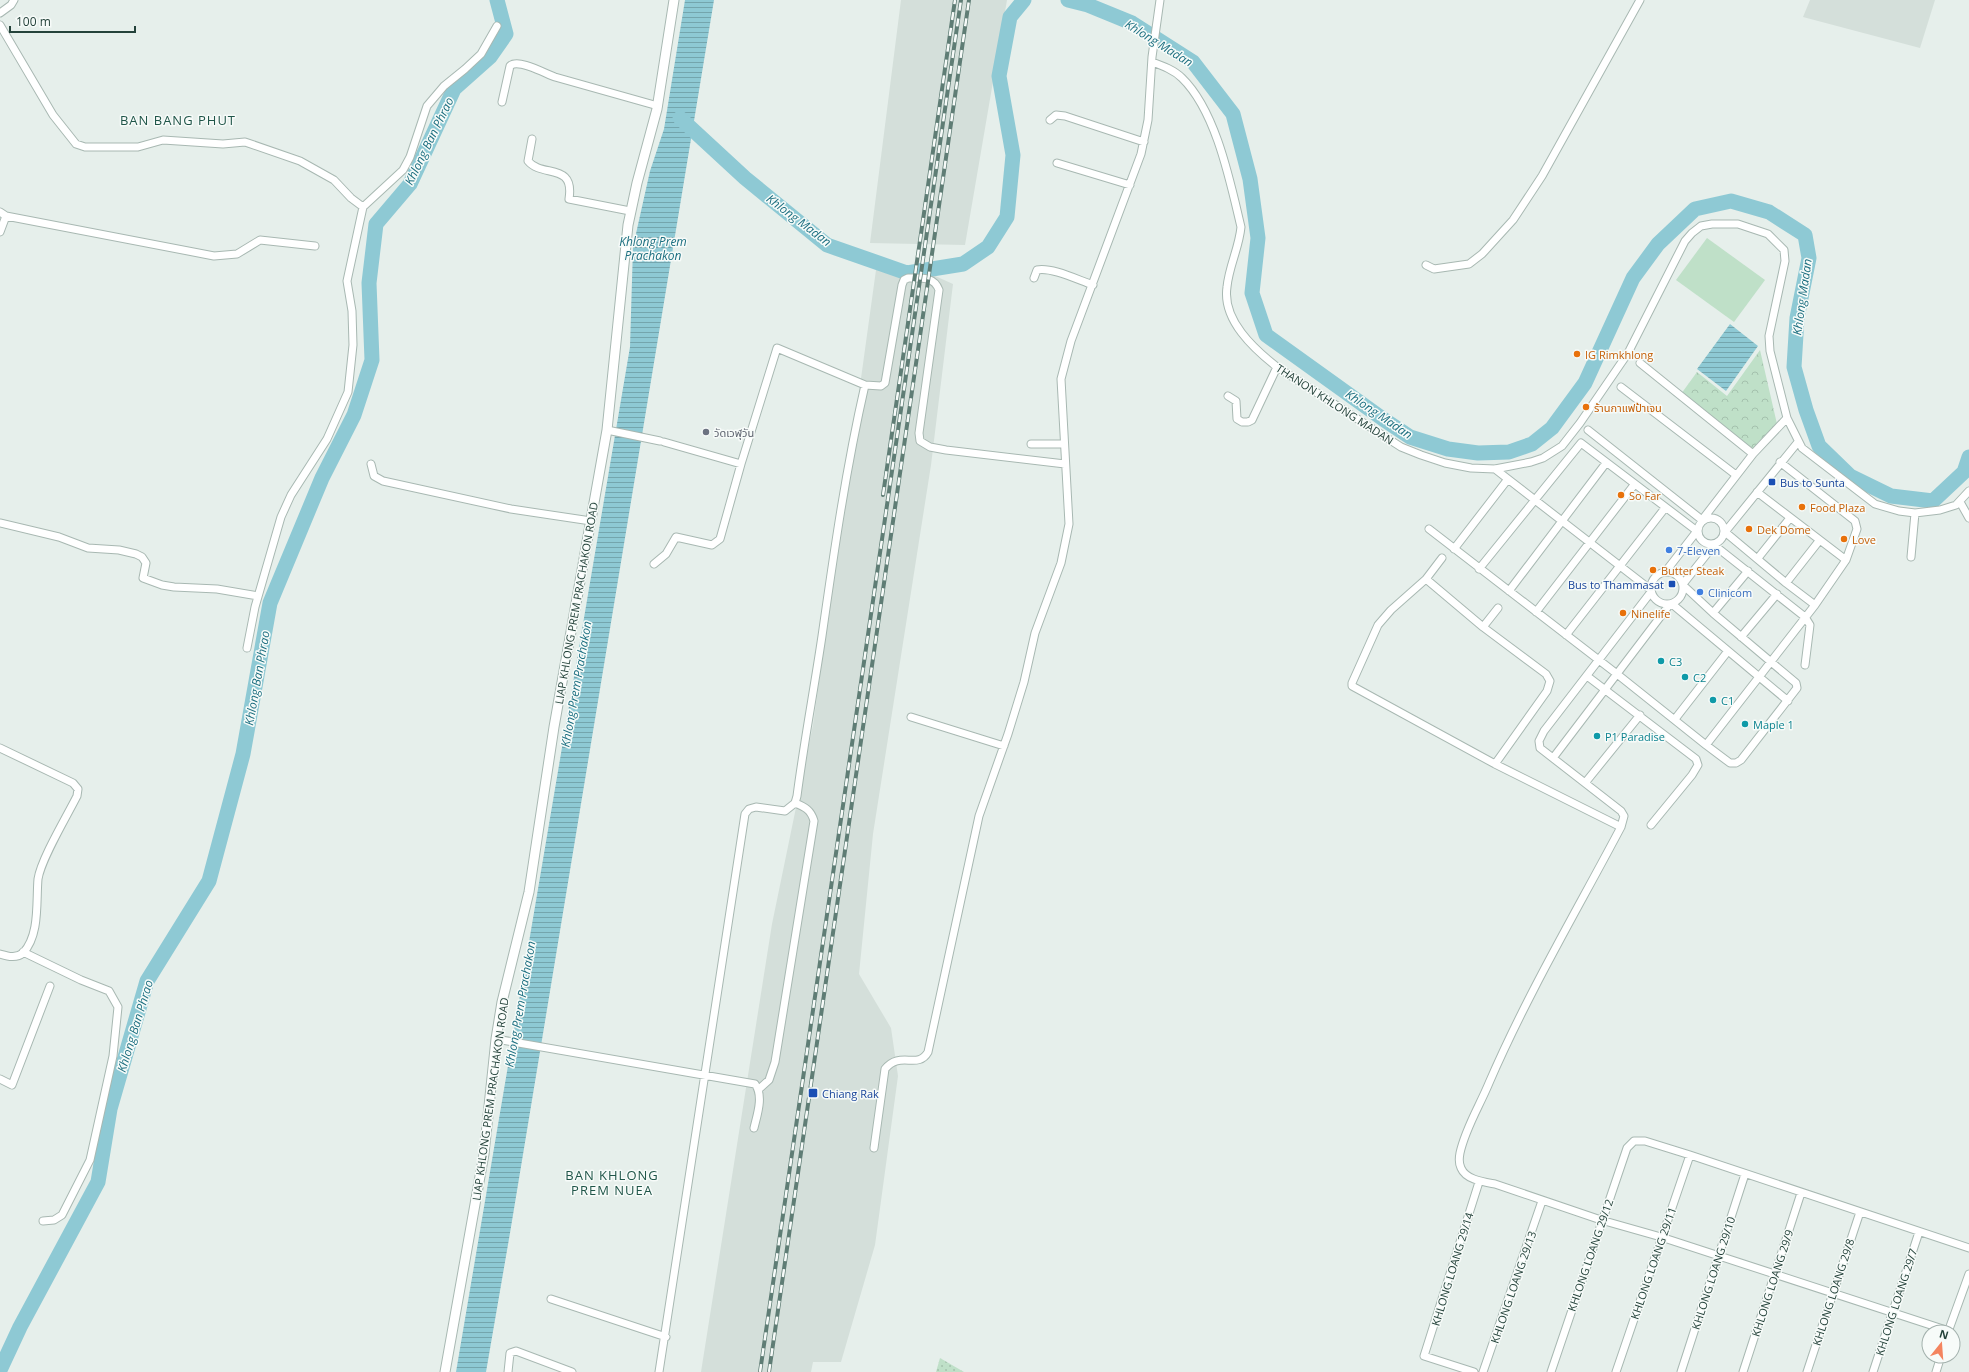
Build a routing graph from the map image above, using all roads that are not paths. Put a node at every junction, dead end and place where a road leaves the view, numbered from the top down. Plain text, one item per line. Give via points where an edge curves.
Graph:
1 (14, 0) edge
2 (674, 0) edge
3 (1160, 0) edge
4 (1640, 0) edge
5 (0, 13) edge
6 (0, 25) edge
7 (497, 26) dead end
8 (1152, 60) junction
9 (502, 102) dead end
10 (658, 106) junction
11 (1050, 120) dead end
12 (532, 140) dead end
13 (1144, 142) junction
14 (1057, 164) dead end
15 (1130, 185) junction
16 (363, 207) junction
17 (630, 211) junction
18 (3, 214) edge
19 (0, 232) edge
20 (315, 246) dead end
21 (1426, 265) dead end
22 (1034, 278) dead end
23 (1093, 285) junction
24 (1640, 363) dead end
25 (1277, 367) junction
26 (865, 385) junction
27 (1621, 387) dead end
28 (1228, 396) dead end
29 (1787, 418) junction
30 (611, 430) junction
31 (1588, 430) dead end
32 (1798, 442) junction
33 (1031, 444) dead end
34 (1064, 444) junction
35 (1753, 454) junction
36 (1780, 462) junction
37 (1606, 463) junction
38 (371, 464) dead end
39 (741, 464) junction
40 (1065, 464) junction
41 (1495, 469) junction
42 (1736, 476) junction
43 (1508, 479) junction
44 (1634, 485) junction
45 (1969, 491) edge
46 (1756, 492) junction
47 (1534, 499) junction
48 (1960, 502) junction
49 (1665, 508) junction
50 (1915, 514) junction
51 (1790, 518) junction
52 (1969, 518) edge
53 (1702, 520) junction
54 (592, 521) junction
55 (1562, 521) junction
56 (0, 523) edge
57 (1429, 529) dead end
58 (1697, 531) junction
59 (1725, 532) junction
60 (1819, 541) junction
61 (1590, 542) junction
62 (1714, 544) junction
63 (1454, 549) junction
64 (1911, 557) dead end
65 (1442, 558) dead end
66 (1758, 558) junction
67 (1846, 560) junction
68 (654, 564) dead end
69 (1620, 566) junction
70 (1479, 569) junction
71 (1748, 570) junction
72 (1666, 571) junction
73 (1426, 579) junction
74 (1786, 583) junction
75 (1684, 585) junction
76 (1509, 591) junction
77 (1651, 591) junction
78 (1777, 594) junction
79 (258, 596) junction
80 (1671, 604) junction
81 (1815, 605) junction
82 (1498, 608) dead end
83 (1536, 612) junction
84 (1713, 613) junction
85 (1805, 617) junction
86 (1483, 627) junction
87 (1566, 635) junction
88 (1741, 638) junction
89 (248, 648) dead end
90 (1728, 651) junction
91 (1599, 660) junction
92 (1771, 663) junction
93 (1805, 665) dead end
94 (1617, 674) junction
95 (1587, 676) junction
96 (1758, 677) junction
97 (1606, 689) junction
98 (1788, 701) junction
99 (1640, 715) junction
100 (911, 717) dead end
101 (1674, 719) junction
102 (1706, 745) junction
103 (1004, 746) junction
104 (0, 748) edge
105 (1553, 758) junction
106 (1495, 764) junction
107 (1585, 783) junction
108 (794, 803) junction
109 (1651, 825) dead end
110 (1621, 827) junction
111 (23, 952) junction
112 (0, 954) edge
113 (50, 986) dead end
114 (496, 1039) junction
115 (706, 1076) junction
116 (0, 1079) edge
117 (759, 1089) junction
118 (754, 1128) dead end
119 (874, 1148) dead end
120 (1690, 1154) junction
121 (1745, 1174) junction
122 (1479, 1182) junction
123 (1801, 1193) junction
124 (1542, 1201) junction
125 (1860, 1212) junction
126 (1601, 1220) junction
127 (43, 1222) dead end
128 (1919, 1232) junction
129 (1661, 1237) junction
130 (1969, 1248) edge
131 (1718, 1256) junction
132 (1969, 1274) edge
133 (1776, 1275) junction
134 (1833, 1293) junction
135 (551, 1298) dead end
136 (1893, 1312) junction
137 (1926, 1324) edge
138 (1951, 1324) edge
139 (666, 1337) junction
140 (445, 1372) edge
141 (508, 1372) edge
142 (572, 1372) edge
143 (659, 1372) edge
144 (1474, 1372) edge
145 (1483, 1372) edge
146 (1551, 1372) edge
147 (1616, 1372) edge
148 (1681, 1372) edge
149 (1743, 1372) edge
150 (1807, 1372) edge
151 (1872, 1372) edge

1 - 5 street
2 - 10 street, LIAP KHLONG PREM PRACHAKON ROAD
3 - 8 street
4 - 21 street via 1542,176 1513,220 1482,254 1468,264 1434,269
6 - 16 street via 53,115 76,144 85,147 138,147 163,140 223,144 245,142 300,161 334,180
7 - 16 street via 481,54 444,86 427,106 403,170
8 - 13 street
8 - 25 street, THANON KHLONG MADAN via 1181,77 1207,113 1241,227 1240,241 1226,288 1226,301 1230,314 1258,352
9 - 10 street via 510,66 517,64
10 - 17 street, LIAP KHLONG PREM PRACHAKON ROAD
11 - 13 street via 1056,115 1065,116
12 - 17 street via 528,161 534,166 567,179 571,187 569,199
13 - 15 street
14 - 15 street
15 - 23 street
16 - 79 street via 347,281 352,311 353,345 348,392 327,439 284,510
17 - 30 street, LIAP KHLONG PREM PRACHAKON ROAD via 625,244
18 - 19 street
18 - 20 street via 214,256 237,254 260,240
22 - 23 street via 1037,270 1045,270
23 - 34 street via 1071,341 1061,379
24 - 35 street
25 - 28 street via 1252,420 1242,422 1237,419 1236,401
25 - 41 street, THANON KHLONG MADAN via 1401,446 1445,463
26 - 39 street via 777,348
26 - 40 street via 877,387 885,383 904,280 934,280 939,290 920,441 930,447 946,450
26 - 108 street via 844,482 820,650
27 - 42 street
29 - 32 street, THANON KHLONG MADAN
29 - 35 street
29 - 41 street, THANON KHLONG MADAN via 1770,350 1769,336 1785,262 1784,250 1768,234 1757,230 1738,224 1712,224 1701,226 1685,242 1628,353 1562,446 1532,462
30 - 39 street
30 - 54 street, LIAP KHLONG PREM PRACHAKON ROAD
31 - 53 street
32 - 36 street
32 - 50 street, THANON KHLONG MADAN via 1809,454 1875,504
33 - 34 street
34 - 40 street
35 - 42 street
36 - 46 street
36 - 67 street via 1855,521 1857,529
37 - 44 street
37 - 47 street via 1580,443
37 - 55 street
38 - 54 street via 374,476 383,481 511,509
39 - 68 street via 720,539 716,544 676,537 666,554
40 - 103 street via 1069,524 1067,541 1035,632 1024,682
41 - 43 street
42 - 53 street
43 - 47 street
43 - 63 street
44 - 49 street
44 - 61 street
45 - 48 street, THANON KHLONG MADAN
46 - 51 street
46 - 59 street
47 - 55 street
47 - 70 street
48 - 50 street, THANON KHLONG MADAN via 1940,510
48 - 52 street
49 - 58 street
49 - 69 street
50 - 64 street
51 - 60 street
51 - 66 street
53 - 58 street
53 - 59 street via 1713,518 1724,526
54 - 114 street, LIAP KHLONG PREM PRACHAKON ROAD via 554,727 529,892 502,1002
55 - 61 street
55 - 76 street
56 - 79 street via 59,537 88,548 136,554 146,563 143,578 162,585
57 - 63 street
58 - 62 street via 1705,542
58 - 72 street
59 - 62 street via 1723,538
59 - 66 street
60 - 67 street
60 - 74 street
61 - 69 street
61 - 83 street
62 - 71 street
62 - 75 street
63 - 70 street
65 - 73 street
66 - 74 street
67 - 81 street
69 - 77 street
69 - 87 street
70 - 76 street
71 - 78 street
71 - 84 street
72 - 75 street via 1676,574
72 - 77 street via 1653,580
73 - 86 street
73 - 106 street via 1390,610 1378,625 1352,686
74 - 81 street
75 - 80 street via 1682,595
75 - 84 street
76 - 83 street
77 - 80 street via 1658,602
77 - 91 street
78 - 85 street
78 - 88 street
79 - 89 street
80 - 90 street
80 - 94 street
81 - 85 street
82 - 86 street
83 - 87 street
84 - 88 street
85 - 92 street
85 - 93 street via 1810,625
86 - 106 street via 1546,674 1550,681 1547,691
87 - 91 street
88 - 92 street
90 - 96 street
90 - 101 street
91 - 94 street
91 - 95 street
92 - 96 street
92 - 98 street via 1796,683 1797,688
94 - 97 street
94 - 101 street
95 - 97 street
95 - 105 street via 1539,741 1540,748
96 - 98 street
96 - 102 street
97 - 99 street
97 - 105 street
98 - 102 street via 1736,763 1730,763
99 - 107 street
99 - 109 street via 1696,759 1698,765
100 - 103 street
101 - 102 street
103 - 119 street via 979,816 928,1052 919,1060 892,1061 885,1069
104 - 111 street via 73,783 78,789 38,877 35,926
105 - 107 street
106 - 110 street
107 - 110 street via 1621,810 1624,816
108 - 115 street via 784,811 756,807 749,809 745,814
108 - 117 street via 807,808 812,813 814,821 775,1062 769,1080
110 - 122 street via 1506,1047 1464,1142 1460,1159 1461,1168 1466,1175
111 - 112 street via 12,957
111 - 127 street via 109,991 118,1007 113,1056 90,1160 62,1215
113 - 116 street via 12,1085
114 - 115 street
114 - 140 street, LIAP KHLONG PREM PRACHAKON ROAD via 484,1154
115 - 117 street via 747,1082 755,1084
115 - 139 street
117 - 118 street via 760,1099
120 - 121 street
120 - 126 street, KHLONG LOANG 29/12 via 1645,1141 1634,1141 1627,1148
120 - 129 street, KHLONG LOANG 29/11
121 - 123 street
121 - 131 street, KHLONG LOANG 29/10
122 - 124 street
122 - 144 street, KHLONG LOANG 29/14 via 1424,1356
123 - 125 street
123 - 133 street, KHLONG LOANG 29/9
124 - 126 street
124 - 145 street, KHLONG LOANG 29/13
125 - 128 street
125 - 134 street, KHLONG LOANG 29/8
126 - 129 street
126 - 146 street, KHLONG LOANG 29/12
128 - 130 street
128 - 136 street, KHLONG LOANG 29/7
129 - 131 street
129 - 147 street, KHLONG LOANG 29/11
131 - 133 street
131 - 148 street, KHLONG LOANG 29/10
132 - 138 street
133 - 134 street
133 - 149 street, KHLONG LOANG 29/9
134 - 136 street
134 - 150 street, KHLONG LOANG 29/8
135 - 139 street
136 - 137 street
136 - 151 street, KHLONG LOANG 29/7
139 - 143 street
141 - 142 street via 510,1353 516,1351

